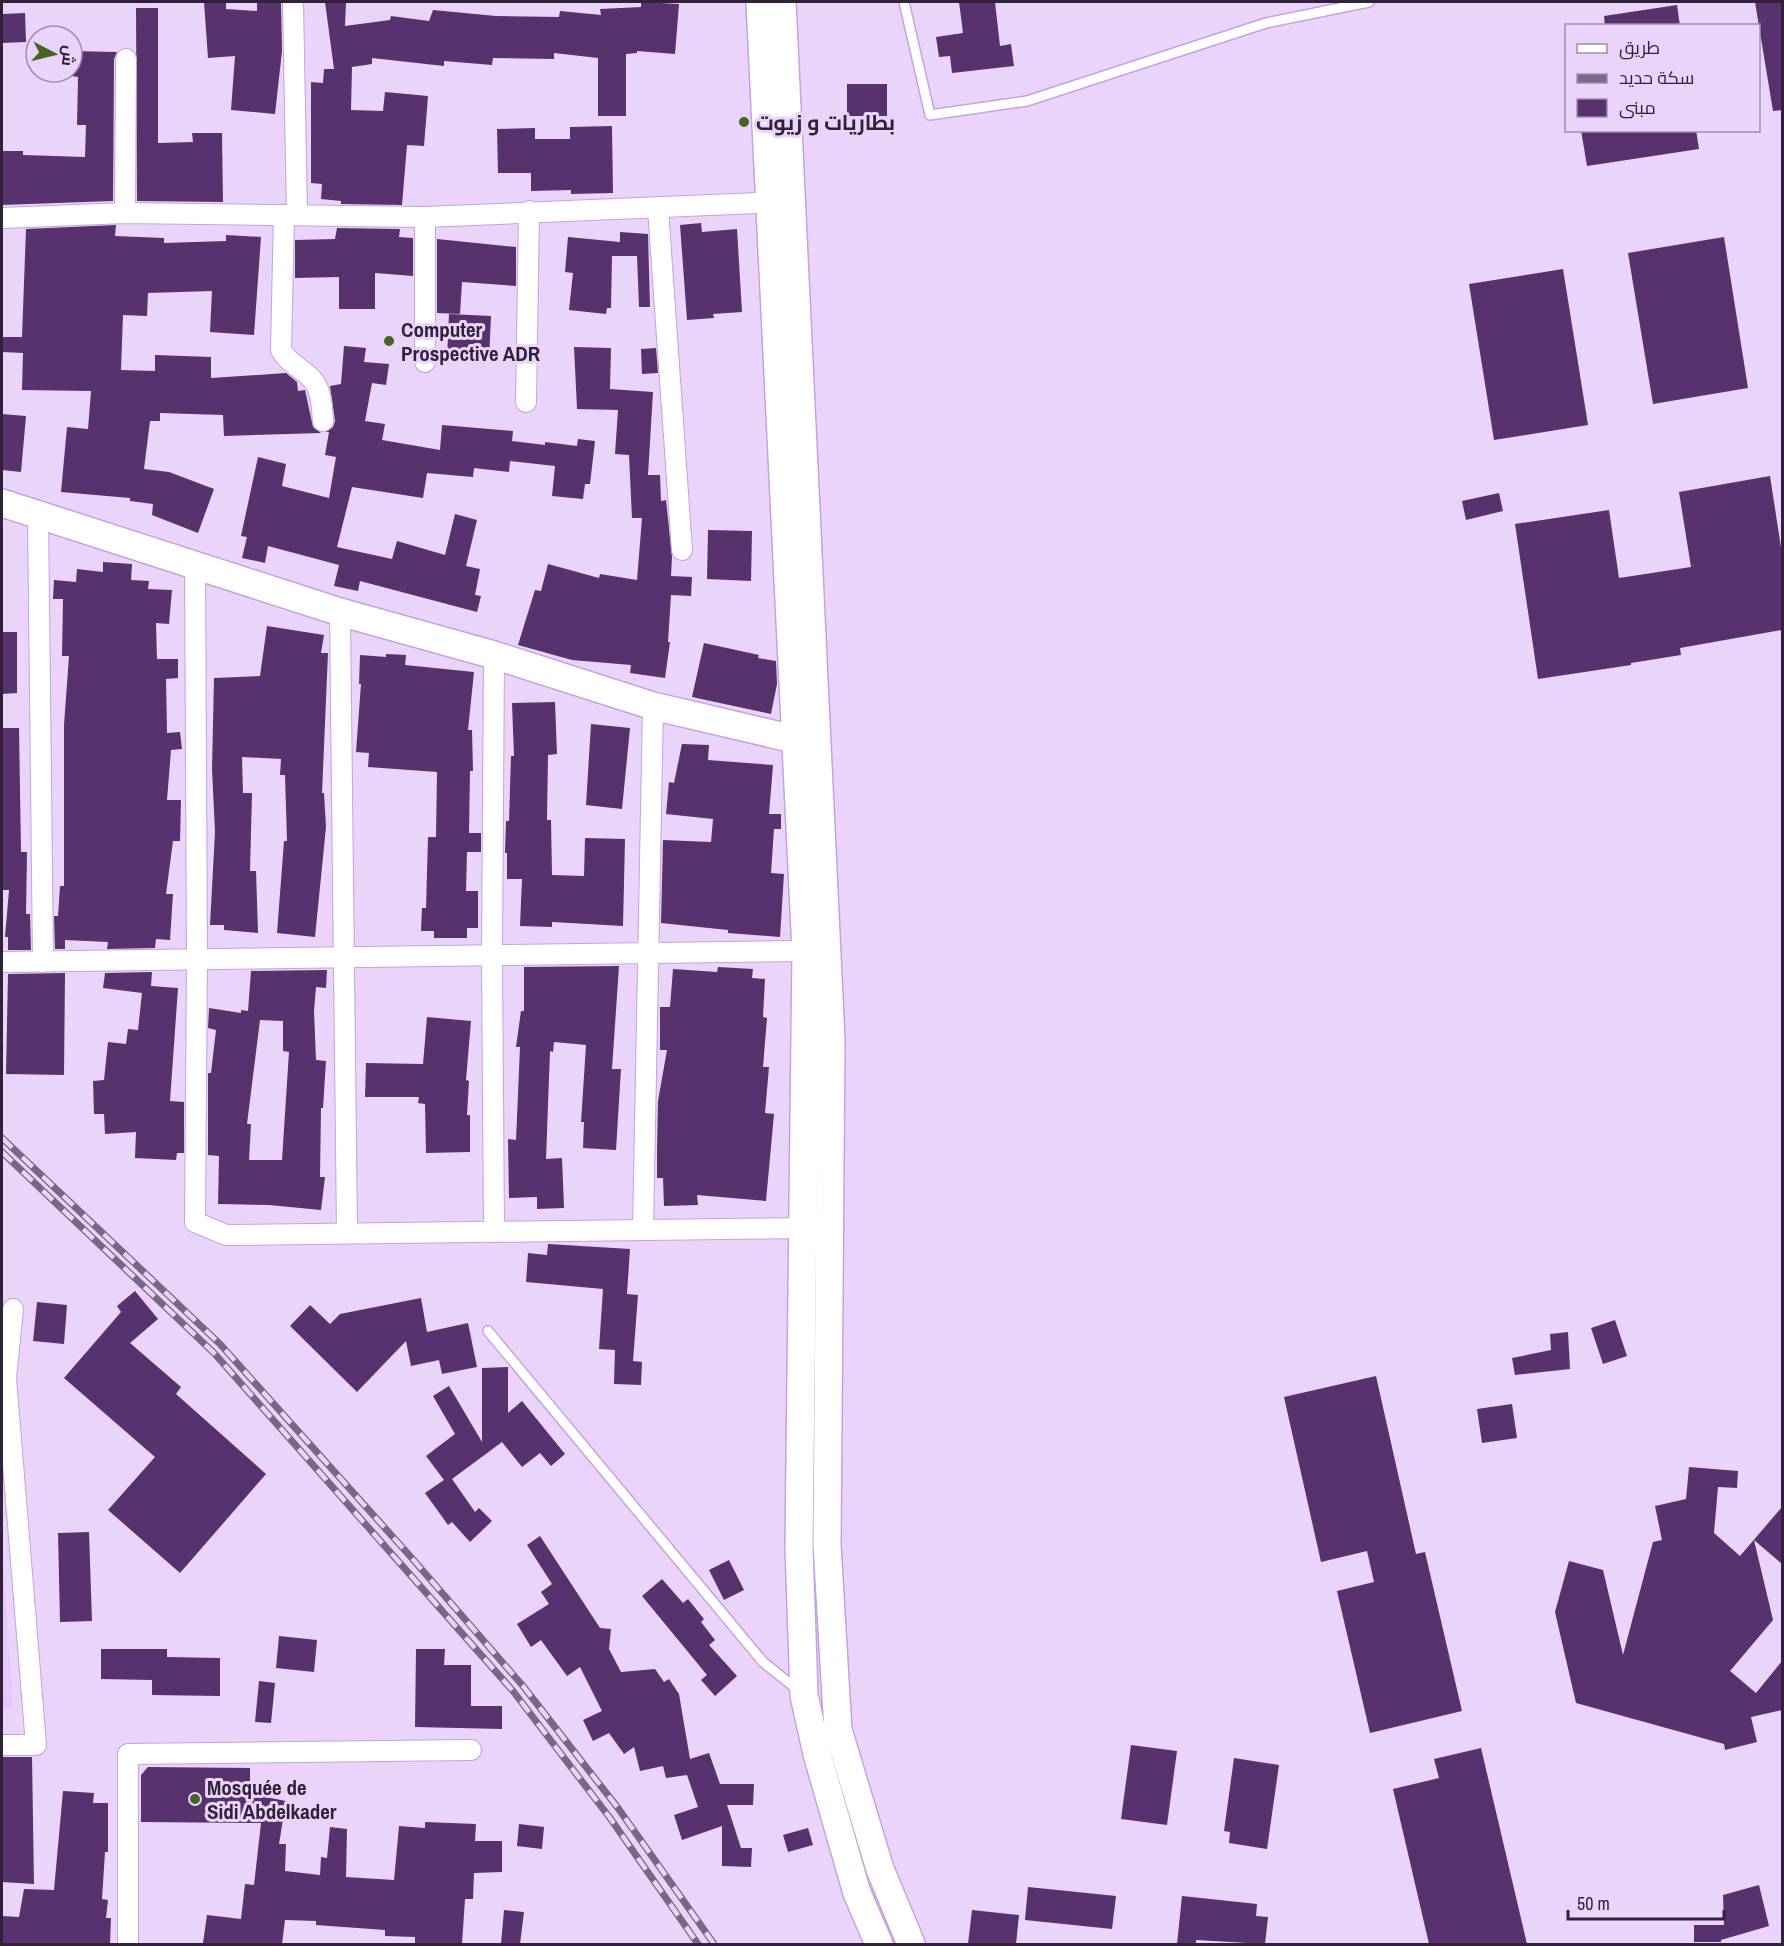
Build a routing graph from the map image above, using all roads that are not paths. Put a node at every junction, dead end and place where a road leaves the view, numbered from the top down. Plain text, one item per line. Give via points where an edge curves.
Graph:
1 (294, 2) edge
2 (760, 2) edge
3 (782, 2) edge
4 (904, 2) edge
5 (1368, 2) edge
6 (126, 59) dead end
7 (780, 202) junction
8 (658, 208) junction
9 (529, 212) junction
10 (126, 213) junction
11 (290, 215) junction
12 (425, 217) junction
13 (2, 218) edge
14 (425, 362) dead end
15 (526, 402) dead end
16 (323, 421) dead end
17 (2, 503) edge
18 (38, 513) junction
19 (682, 550) dead end
20 (195, 563) junction
21 (340, 612) junction
22 (494, 656) junction
23 (653, 706) junction
24 (806, 742) junction
25 (806, 951) junction
26 (647, 953) junction
27 (492, 956) junction
28 (346, 958) junction
29 (197, 959) junction
30 (2, 962) edge
31 (43, 962) junction
32 (816, 1228) junction
33 (643, 1230) junction
34 (494, 1232) junction
35 (347, 1233) junction
36 (13, 1310) dead end
37 (488, 1331) dead end
38 (804, 1695) junction
39 (2, 1745) edge
40 (471, 1750) dead end
41 (128, 1944) edge
42 (879, 1944) edge
43 (911, 1944) edge

1 - 11 street
2 - 7 main road
3 - 7 main road
4 - 5 lane via 930,116 1027,101 1266,23
6 - 10 street
7 - 8 street
7 - 24 main road
8 - 9 street
8 - 19 street
9 - 12 street
9 - 15 street
10 - 11 street
10 - 13 street
11 - 12 street
11 - 16 street via 281,350 314,381
12 - 14 street
17 - 18 main road
18 - 20 main road
18 - 31 street
20 - 21 main road
20 - 29 street
21 - 22 main road
21 - 28 street
22 - 23 main road
22 - 27 street
23 - 24 main road
23 - 26 street
24 - 25 main road
24 - 32 main road via 831,1040
25 - 26 street
25 - 32 main road
26 - 27 street
26 - 33 street
27 - 28 street
27 - 34 street
28 - 29 street
28 - 35 street
29 - 31 street
29 - 35 street via 195,1222 226,1235
30 - 31 street
32 - 33 street
32 - 38 main road via 799,1547
32 - 43 main road via 838,1730 880,1869
33 - 34 street
34 - 35 street
36 - 39 street via 6,1378 36,1745
37 - 38 lane via 763,1662
38 - 42 main road via 857,1893
40 - 41 street via 128,1754

